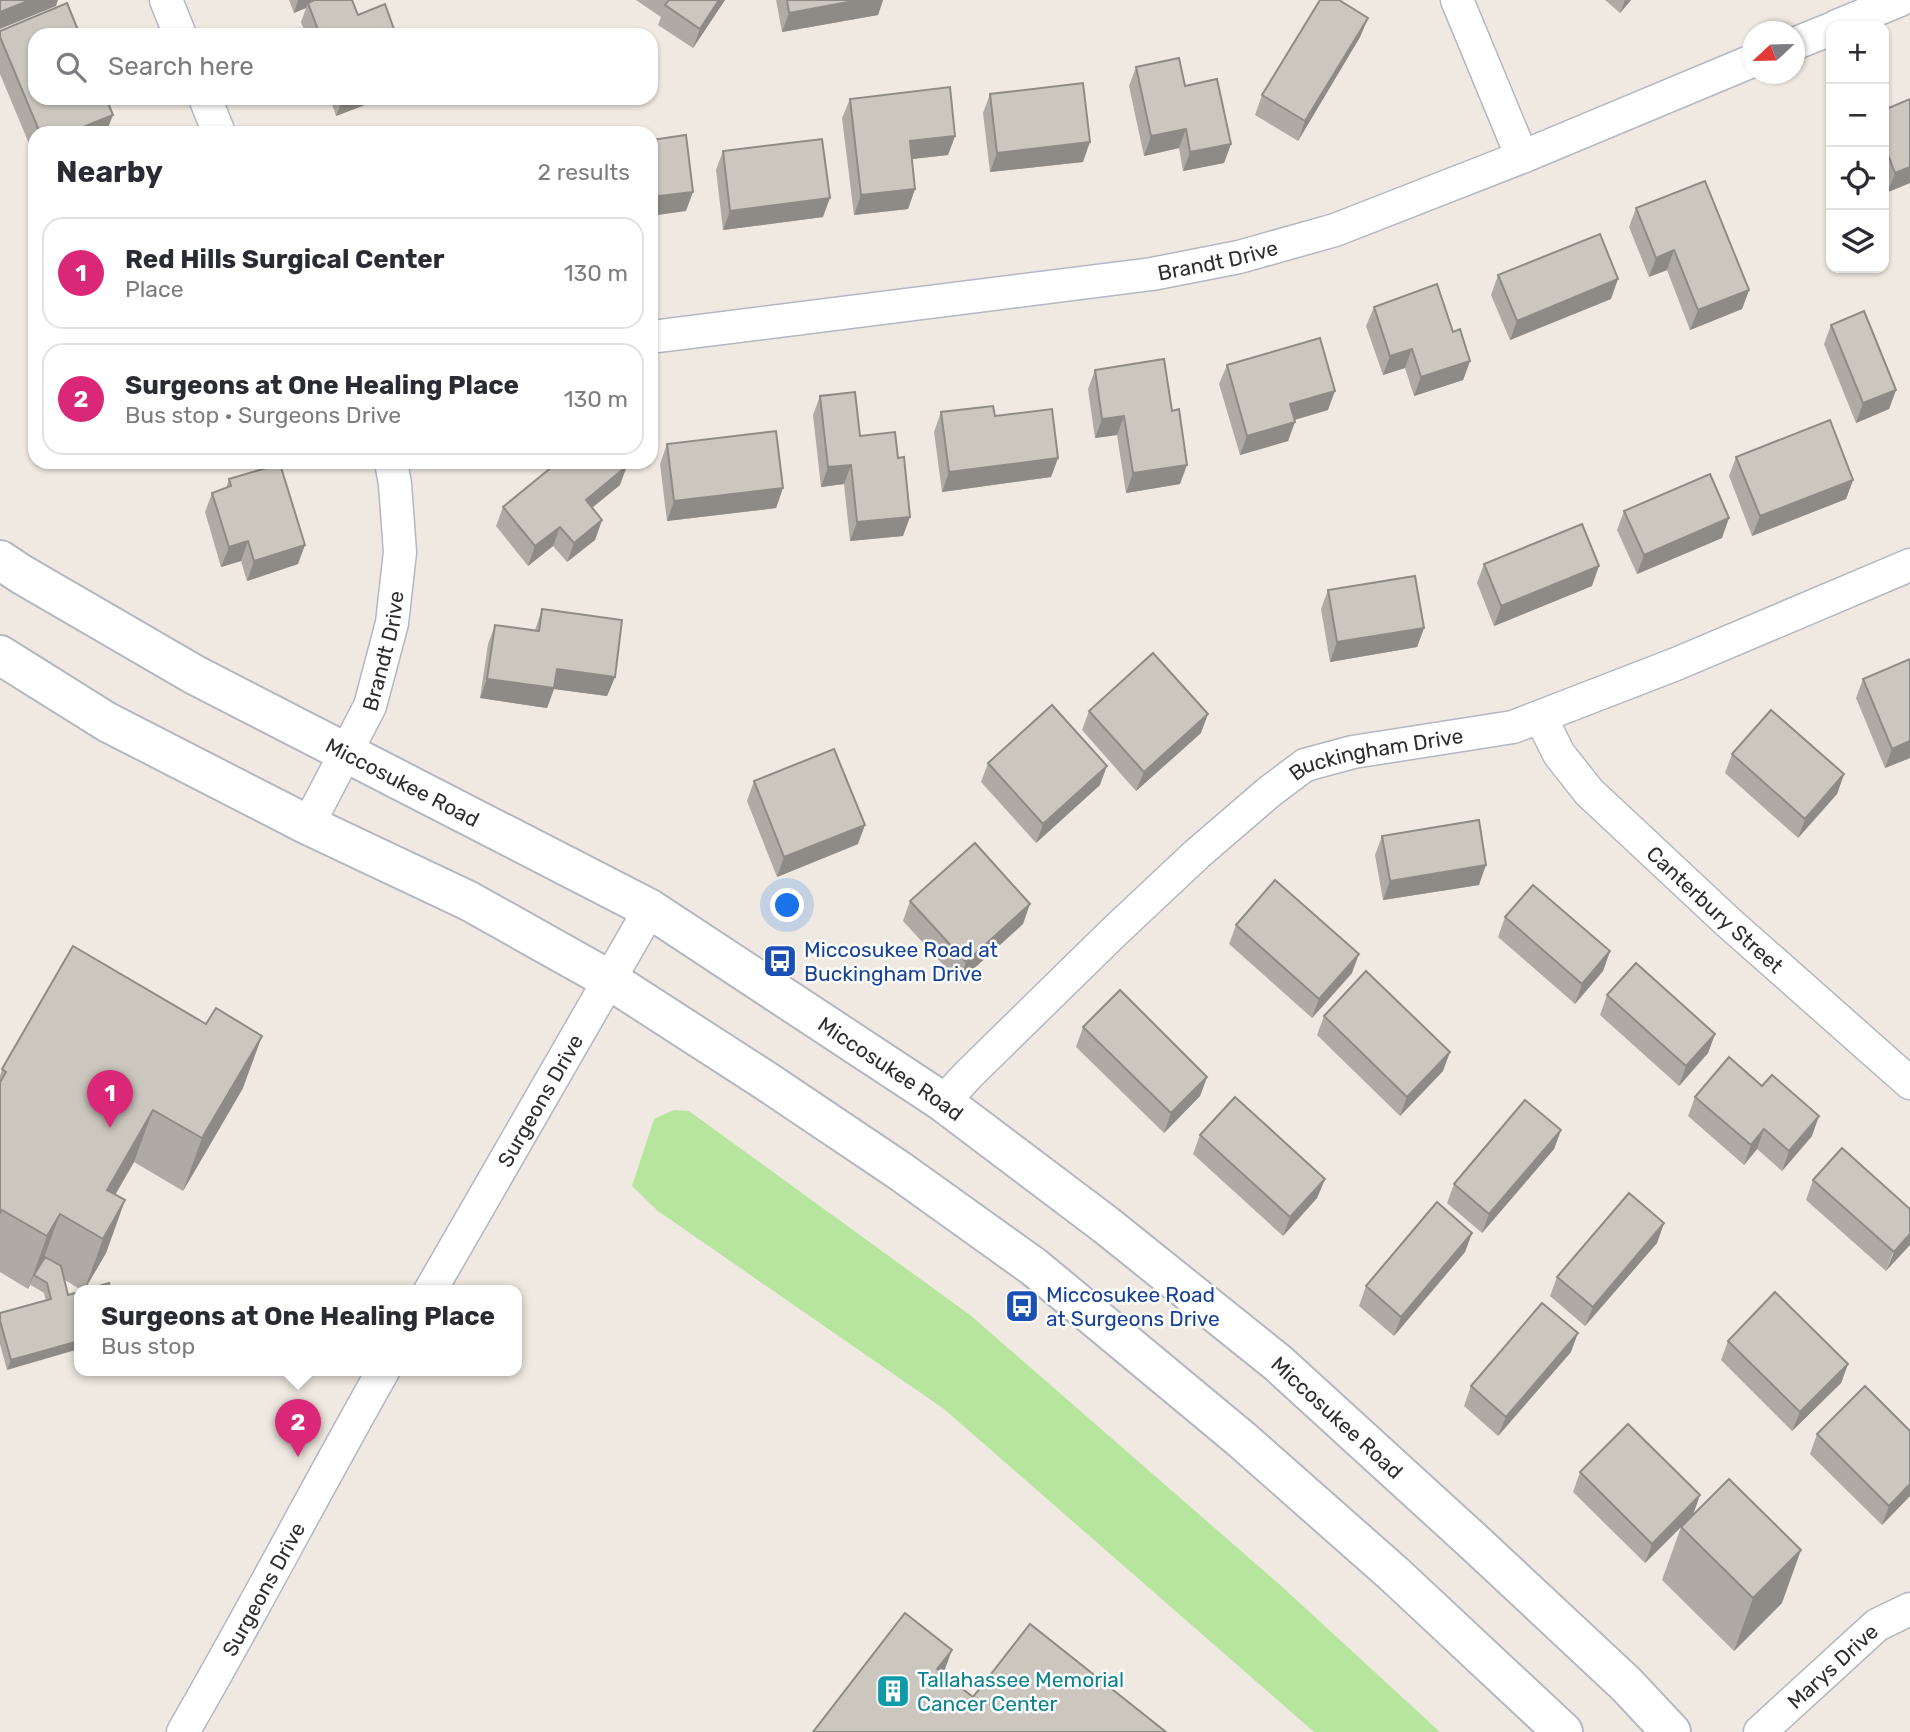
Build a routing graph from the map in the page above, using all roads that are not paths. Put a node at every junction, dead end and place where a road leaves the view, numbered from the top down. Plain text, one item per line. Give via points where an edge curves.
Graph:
1 (166, 0) edge
2 (1457, 0) edge
3 (1900, 0) edge
4 (1849, 21) edge
5 (177, 28) edge
6 (1826, 31) edge
7 (1805, 40) edge
8 (1742, 65) edge
9 (208, 105) edge
10 (216, 126) edge
11 (1522, 157) junction
12 (658, 336) edge
13 (392, 469) edge
14 (0, 560) edge
15 (1910, 565) edge
16 (0, 655) edge
17 (1541, 718) junction
18 (346, 752) junction
19 (308, 825) junction
20 (650, 909) junction
21 (608, 979) junction
22 (1910, 1083) edge
23 (943, 1102) junction
24 (433, 1285) edge
25 (380, 1376) edge
26 (1910, 1609) edge
27 (183, 1732) edge
28 (1563, 1732) edge
29 (1671, 1732) edge
30 (1760, 1732) edge

1 - 5 street
2 - 11 street
3 - 4 street
6 - 7 street
8 - 11 street, Brandt Drive
9 - 10 street
11 - 12 street, Brandt Drive via 1335,230 1239,257 1152,274
13 - 18 street, Brandt Drive via 400,552 392,623 370,706
14 - 18 street, Miccosukee Road via 195,675
15 - 17 street, Buckingham Drive
16 - 19 street via 107,722
17 - 22 street, Canterbury Street via 1559,754 1589,792
17 - 23 street, Buckingham Drive via 1513,727 1353,752 1306,765 1197,854
18 - 19 street, Brandt Drive
18 - 20 street, Miccosukee Road
19 - 21 street via 469,901
20 - 21 street, Surgeons Drive
20 - 23 street, Miccosukee Road
21 - 24 street, Surgeons Drive
21 - 28 street via 889,1164 1034,1268 1241,1439
23 - 29 street, Miccosukee Road via 1278,1363 1626,1684
25 - 27 street, Surgeons Drive
26 - 30 street, Marys Drive via 1877,1625

